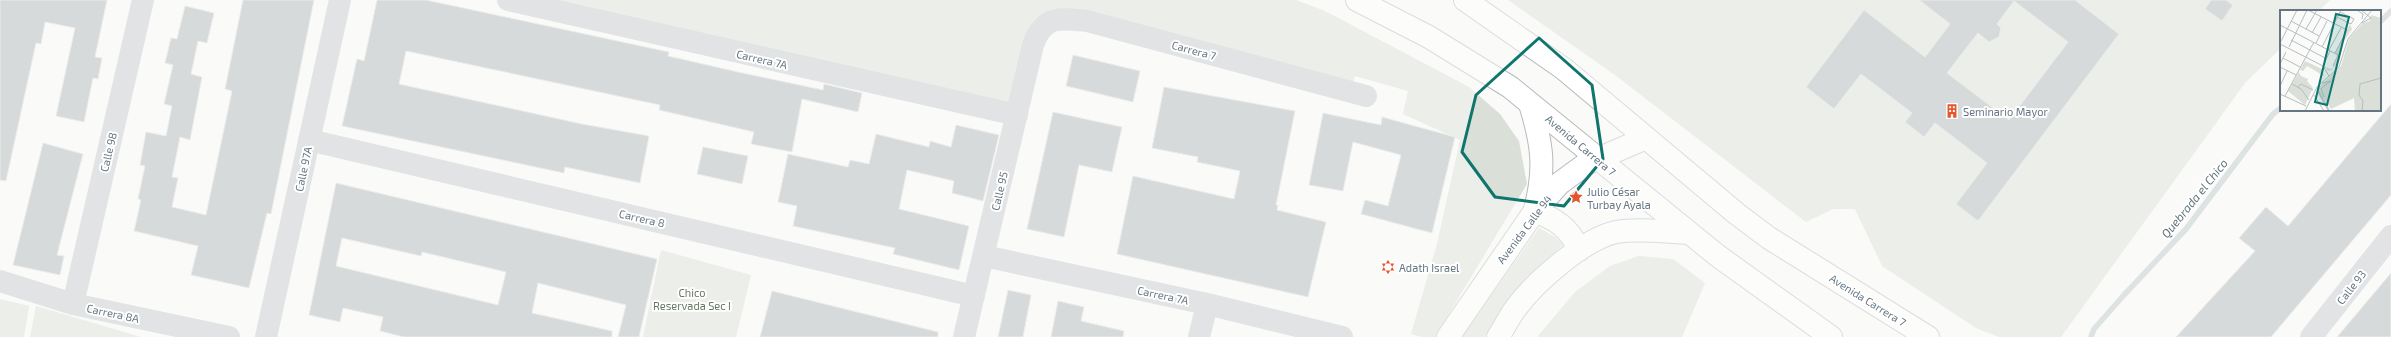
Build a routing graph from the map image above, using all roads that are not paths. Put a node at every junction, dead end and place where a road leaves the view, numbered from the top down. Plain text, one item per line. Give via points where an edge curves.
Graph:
1 (143, 0) edge
2 (340, 0) edge
3 (508, 0) edge
4 (1357, 0) edge
5 (1465, 0) edge
6 (1033, 44) joint
7 (1366, 96) dead end
8 (1530, 104) junction
9 (1017, 115) junction
10 (1646, 138) junction
11 (310, 140) junction
12 (1597, 159) junction
13 (1534, 212) junction
14 (1689, 233) junction
15 (2391, 236) edge
16 (1579, 250) junction
17 (984, 256) junction
18 (0, 280) edge
19 (974, 296) junction
20 (73, 304) junction
21 (1207, 304) junction
22 (229, 337) edge
23 (266, 337) edge
24 (964, 337) edge
25 (1199, 337) edge
26 (1342, 337) edge
27 (1448, 337) edge
28 (1498, 337) edge
29 (1831, 337) edge
30 (1928, 337) edge
31 (2311, 337) edge

1 - 20 street, Calle 98
2 - 11 street, Calle 97A
3 - 9 street, Carrera 7A
4 - 8 main road, Avenida Carrera 7 via 1397,19 1456,53 1510,87
5 - 10 main road, Avenida Carrera 7 via 1564,69
6 - 7 street, Carrera 7 via 1037,33 1045,24 1056,20 1087,21
6 - 9 street, Calle 95
8 - 12 main road, Avenida Carrera 7
8 - 13 main road via 1543,155
9 - 17 street, Calle 95
10 - 12 main road, Avenida Calle 94
10 - 30 main road, Avenida Carrera 7 via 1709,192 1769,238
11 - 19 street, Carrera 8
11 - 23 street, Calle 97A
12 - 13 main road, Avenida Calle 94 via 1572,172
12 - 14 main road, Avenida Carrera 7
13 - 16 main road via 1546,215 1566,228
13 - 27 main road, Avenida Calle 94
14 - 16 main road via 1634,230 1617,232 1601,237
14 - 29 main road, Avenida Carrera 7 via 1781,303
15 - 31 street, Calle 93
16 - 28 main road via 1525,298
17 - 19 street, Calle 95
17 - 21 street, Carrera 7A
18 - 20 street, Carrera 8A
19 - 24 street, Calle 95
20 - 22 street, Carrera 8A
21 - 25 street
21 - 26 street, Carrera 7A

